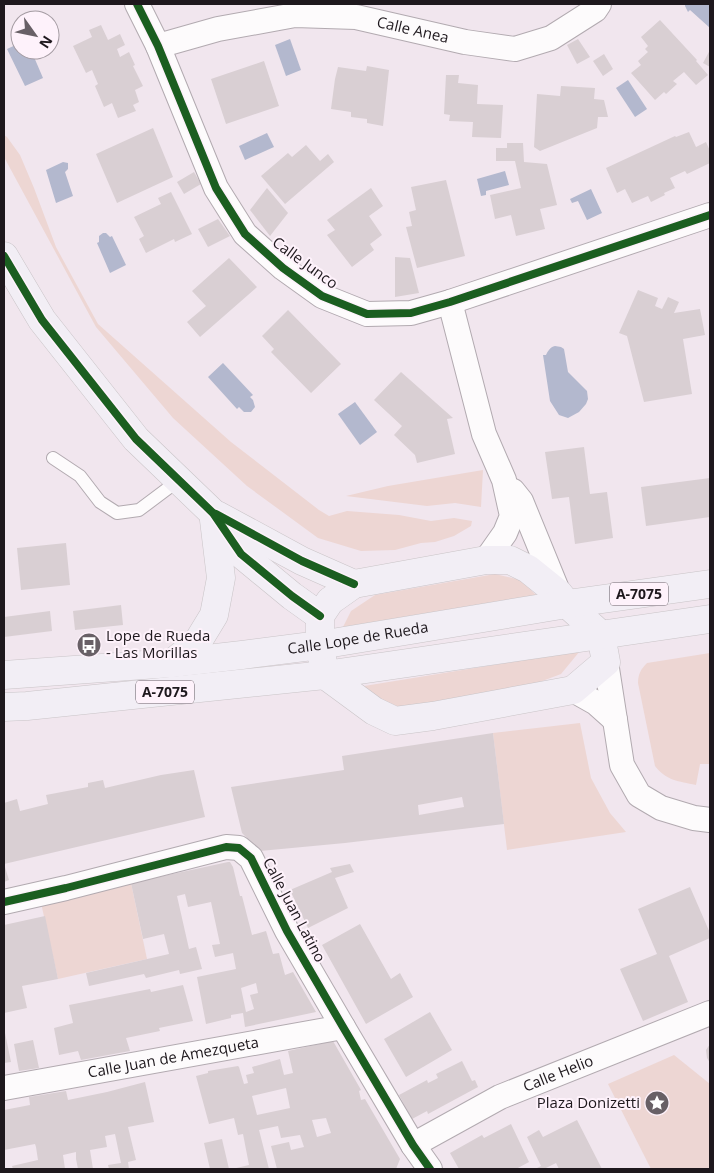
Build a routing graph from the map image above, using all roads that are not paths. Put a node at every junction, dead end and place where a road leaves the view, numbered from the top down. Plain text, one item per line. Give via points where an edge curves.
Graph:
1 (137, 4) edge
2 (599, 4) edge
3 (158, 46) junction
4 (710, 215) edge
5 (4, 256) edge
6 (450, 302) junction
7 (53, 458) dead end
8 (179, 480) junction
9 (504, 480) junction
10 (213, 513) junction
11 (486, 560) junction
12 (354, 584) junction
13 (710, 584) edge
14 (563, 599) junction
15 (320, 616) junction
16 (710, 618) edge
17 (601, 634) junction
18 (320, 645) junction
19 (606, 662) junction
20 (172, 663) junction
21 (4, 675) edge
22 (325, 675) junction
23 (573, 690) junction
24 (4, 707) edge
25 (615, 720) junction
26 (710, 820) edge
27 (4, 902) edge
28 (710, 1013) edge
29 (343, 1027) junction
30 (4, 1088) edge
31 (413, 1145) junction
32 (430, 1169) edge

1 - 3 street, Calle Junco
2 - 3 street, Calle Anea via 595,10 551,38 515,49 466,42 356,17 295,15 218,29
3 - 6 street, Calle Junco via 216,188 245,234 283,268 322,296 367,314 411,313
4 - 6 street, Calle Junco
5 - 8 main road via 42,320 136,439
6 - 9 street via 484,434
7 - 8 lane via 80,476 100,502 117,513 139,510
8 - 10 main road
9 - 11 street via 512,516 505,533
9 - 14 street via 521,501
10 - 12 main road via 302,561
10 - 15 main road via 241,554
10 - 20 main road via 221,578 214,615 197,643
11 - 12 main road
11 - 14 main road via 510,560 528,569
12 - 15 main road via 330,601
13 - 14 main road, Calle Lope de Rueda / A-7075
14 - 17 main road
14 - 18 main road, Calle Lope de Rueda / A-7075
15 - 18 main road
16 - 17 main road, Calle Lope de Rueda / A-7075
17 - 19 main road
17 - 22 main road, Calle Lope de Rueda / A-7075
18 - 20 main road, Calle Lope de Rueda / A-7075
18 - 22 main road
19 - 23 main road
19 - 25 street
20 - 21 main road, Calle Lope de Rueda / A-7075
22 - 23 main road via 374,711 395,720
22 - 24 main road, Calle Lope de Rueda / A-7075
23 - 25 street via 596,703
25 - 26 street via 622,765 639,795 661,808
27 - 29 street, Calle Juan Latino via 226,847 239,848 251,858 287,930
28 - 31 street, Calle Helio via 500,1097
29 - 30 street, Calle Juan de Amezqueta
29 - 31 street, Calle Juan Latino
31 - 32 street, Calle Juan Latino

